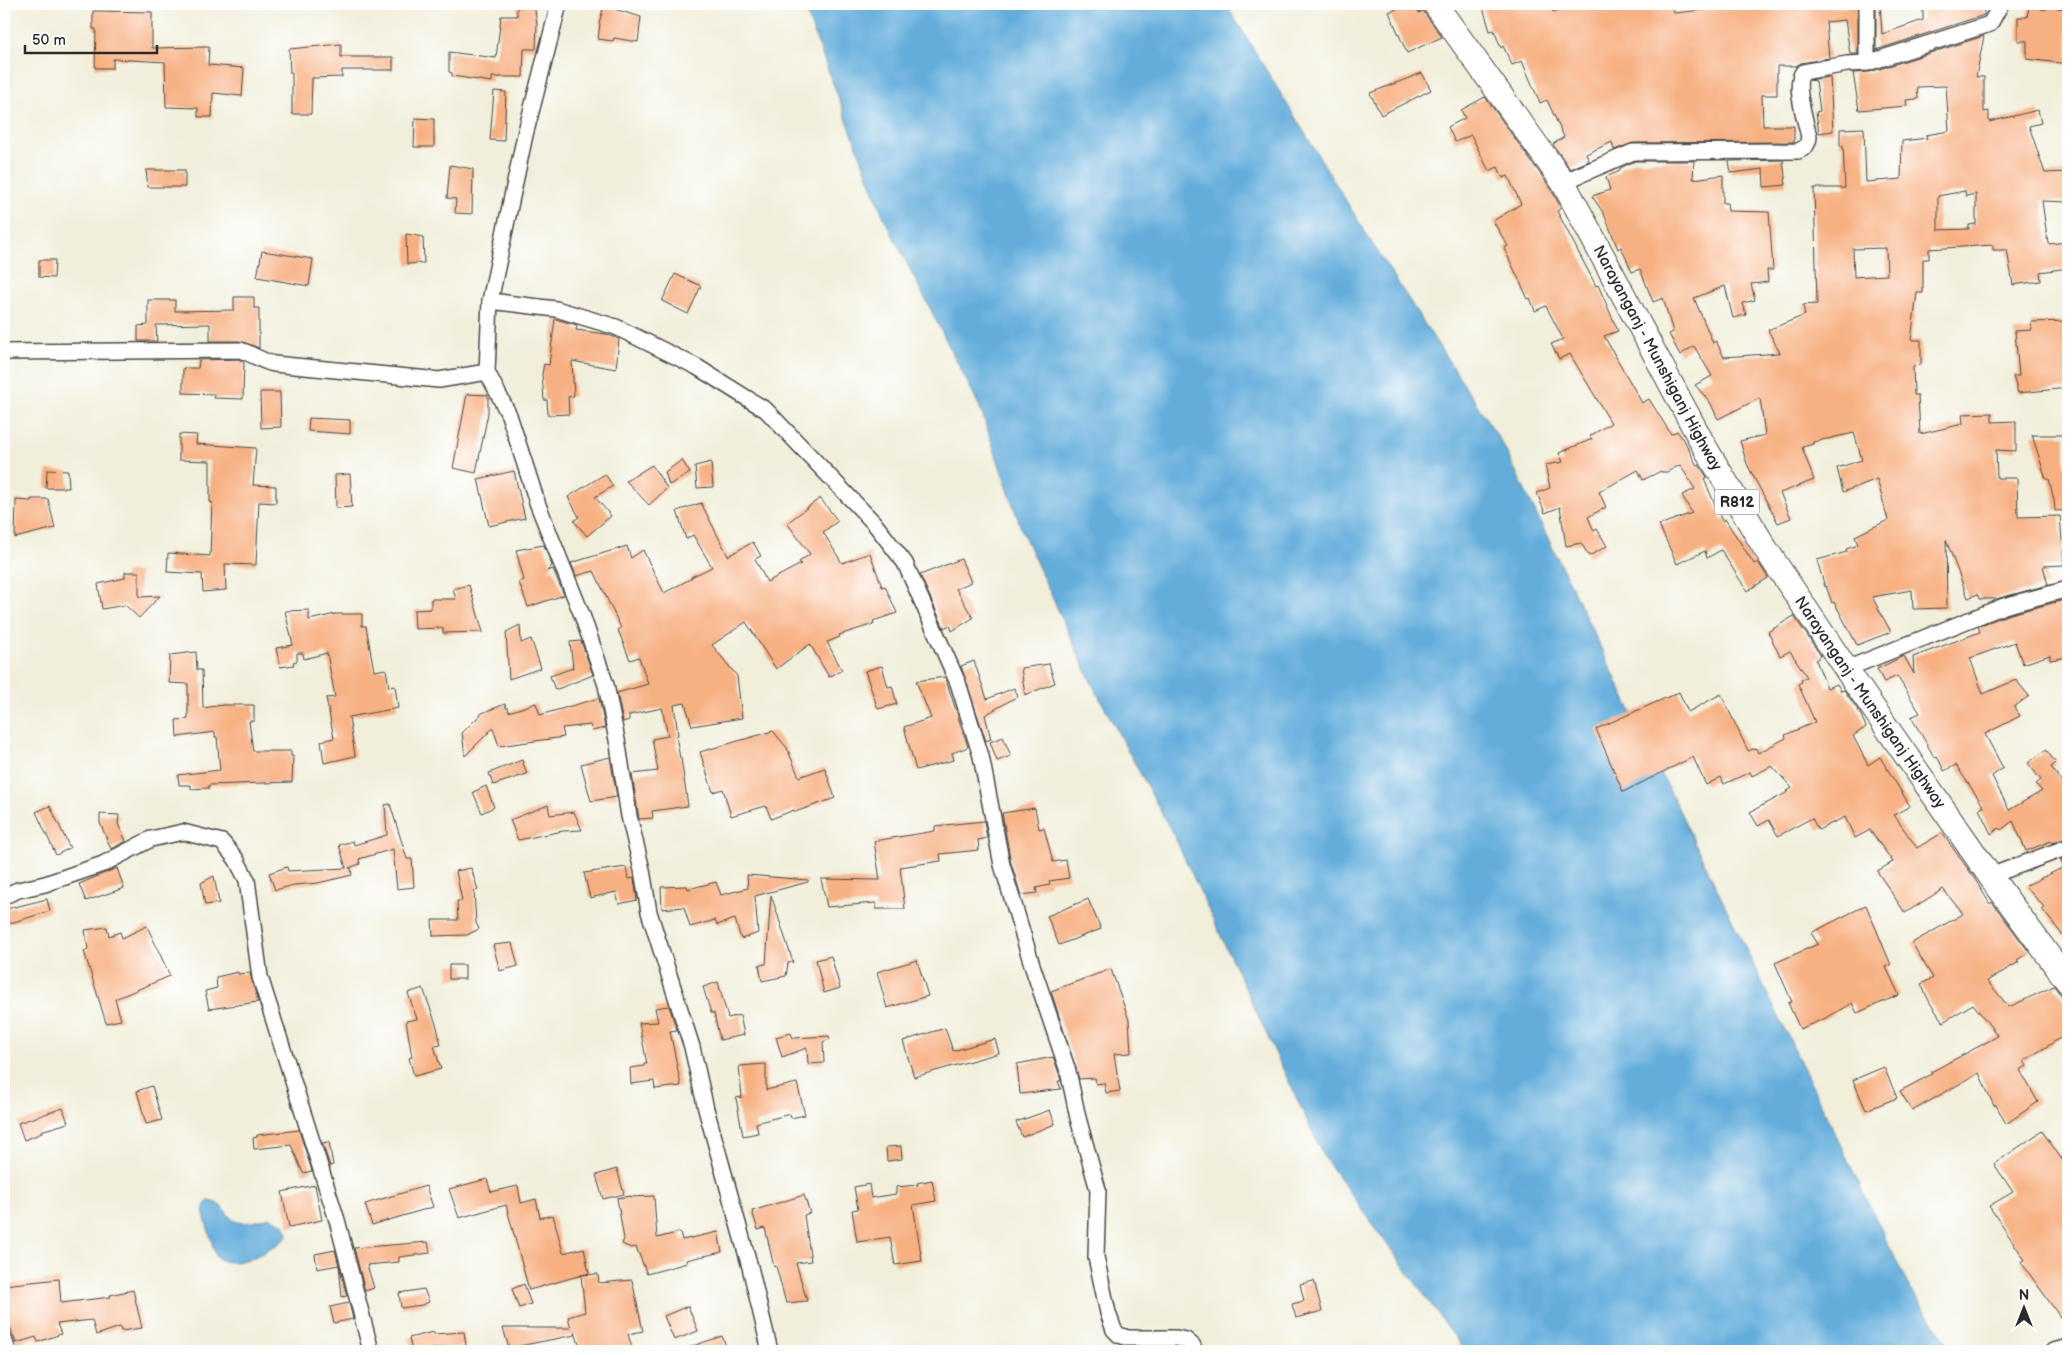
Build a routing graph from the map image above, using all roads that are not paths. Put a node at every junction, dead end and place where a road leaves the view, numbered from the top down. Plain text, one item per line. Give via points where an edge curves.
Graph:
1 (559, 4) edge
2 (1435, 4) edge
3 (1867, 4) edge
4 (2001, 4) edge
5 (1867, 63) junction
6 (1564, 182) junction
7 (490, 302) junction
8 (4, 352) edge
9 (487, 372) junction
10 (2068, 589) edge
11 (1846, 670) junction
12 (2068, 847) edge
13 (1990, 876) junction
14 (4, 896) edge
15 (2068, 982) edge
16 (4, 1339) edge
17 (2068, 1347) edge
18 (8, 1351) edge
19 (371, 1351) edge
20 (770, 1351) edge
21 (1195, 1351) edge
22 (2054, 1351) edge

1 - 7 street via 525,135
2 - 6 main road, Narayanganj - Munshiganj Highway / R812
3 - 5 street
4 - 5 street via 1990,24
5 - 6 street via 1809,70 1800,76 1800,98 1809,137 1804,148 1798,151 1634,152
6 - 11 main road, Narayanganj - Munshiganj Highway / R812 via 1703,444 1765,548
7 - 9 street
7 - 21 street via 556,308 616,327 697,367 766,410 874,523 905,563 958,683 981,756 1002,865 1068,1071 1098,1190 1096,1257 1114,1330 1128,1338 1186,1340
8 - 9 street via 240,350 274,364 413,379 439,380
9 - 20 street via 509,415 538,505 606,685 649,912 692,1047
10 - 11 street via 2004,606
11 - 13 main road, Narayanganj - Munshiganj Highway / R812
12 - 13 street
13 - 15 main road, Narayanganj - Munshiganj Highway / R812
14 - 19 street via 103,864 151,839 183,832 222,842 236,859 248,880 260,976 337,1220
16 - 18 street
17 - 22 street

